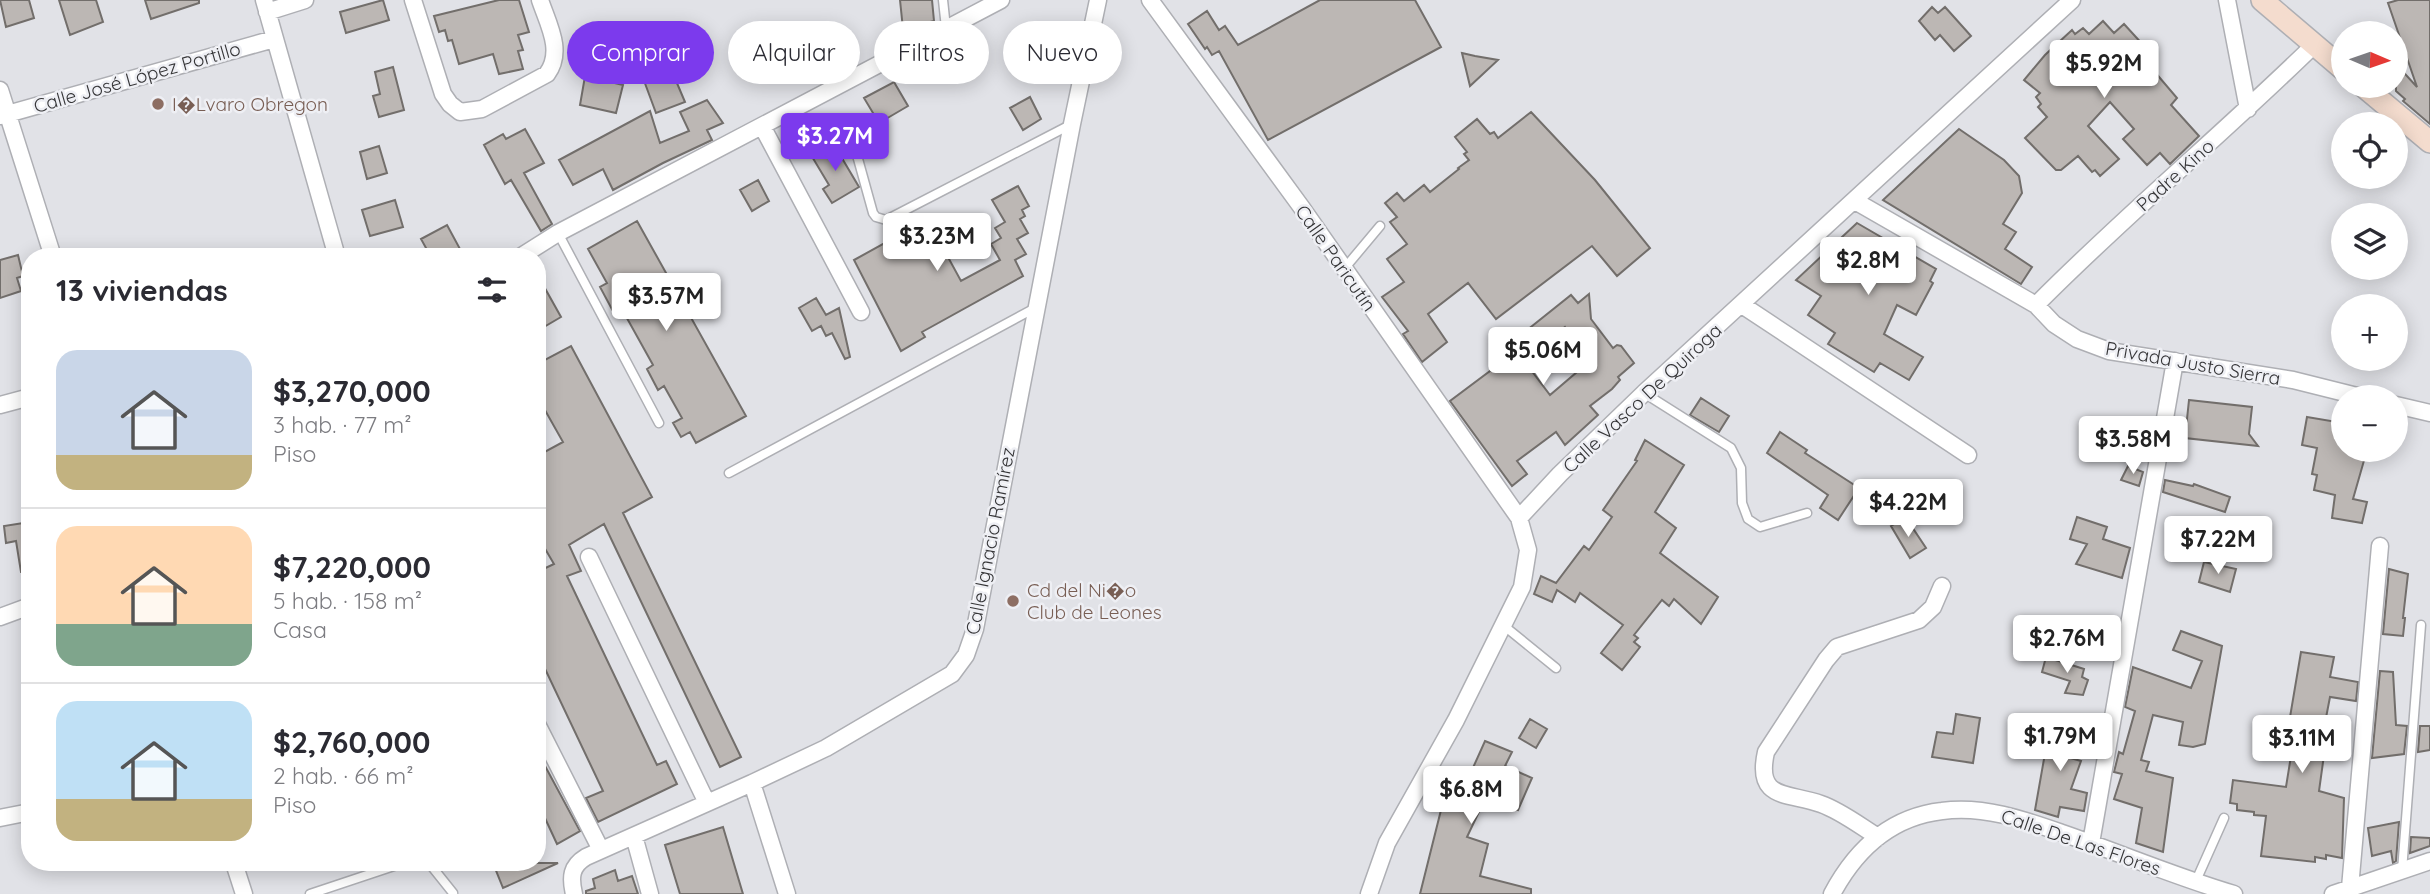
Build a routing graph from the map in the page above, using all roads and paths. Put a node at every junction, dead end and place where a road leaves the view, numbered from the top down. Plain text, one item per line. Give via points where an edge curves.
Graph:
1 (304, 0) edge
2 (413, 0) edge
3 (540, 0) edge
4 (943, 0) edge
5 (1001, 0) edge
6 (1098, 0) edge
7 (1150, 0) edge
8 (2072, 0) edge
9 (2227, 0) edge
10 (2262, 0) edge
11 (265, 6) edge
12 (945, 21) edge
13 (961, 21) edge
14 (274, 39) junction
15 (2314, 45) junction
16 (2331, 59) edge
17 (874, 67) edge
18 (0, 90) edge
19 (2377, 98) edge
20 (2248, 109) junction
21 (3, 115) edge
22 (1072, 124) junction
23 (762, 126) junction
24 (2430, 142) edge
25 (855, 148) dead end
26 (1855, 201) junction
27 (1380, 226) dead end
28 (558, 233) junction
29 (50, 248) edge
30 (334, 248) edge
31 (534, 248) edge
32 (1344, 269) junction
33 (1742, 305) junction
34 (2036, 306) junction
35 (1037, 307) junction
36 (861, 313) dead end
37 (2175, 361) junction
38 (2331, 390) edge
39 (1644, 393) junction
40 (21, 399) edge
41 (0, 405) edge
42 (2408, 408) edge
43 (2430, 413) edge
44 (659, 423) dead end
45 (1968, 455) dead end
46 (729, 473) dead end
47 (1807, 513) dead end
48 (1519, 518) junction
49 (2380, 546) dead end
50 (589, 557) dead end
51 (1942, 586) dead end
52 (21, 609) edge
53 (0, 617) edge
54 (1503, 625) junction
55 (2421, 625) dead end
56 (1556, 668) dead end
57 (546, 741) edge
58 (752, 783) junction
59 (707, 803) junction
60 (21, 814) edge
61 (0, 818) edge
62 (2224, 818) dead end
63 (634, 836) junction
64 (1878, 837) junction
65 (2091, 843) junction
66 (601, 850) junction
67 (2430, 861) edge
68 (237, 871) edge
69 (379, 871) edge
70 (436, 871) edge
71 (2402, 871) junction
72 (2195, 883) junction
73 (2350, 888) junction
74 (453, 892) edge
75 (244, 894) edge
76 (310, 894) edge
77 (574, 894) edge
78 (650, 894) edge
79 (787, 894) edge
80 (1368, 894) edge
81 (1832, 894) edge
82 (2234, 894) edge
83 (2333, 894) edge

1 - 11 street
2 - 3 street via 443,94 460,113 482,109 552,67 556,48
4 - 12 lane
5 - 13 street
6 - 22 street, Calle Ignacio Ramírez
7 - 32 street, Calle Paricutín
8 - 26 street, Calle Vasco De Quiroga
9 - 20 street
10 - 15 street
11 - 14 street
14 - 21 street, Calle José López Portillo
14 - 30 street
15 - 16 street
15 - 20 street, Padre Kino
17 - 23 street
18 - 21 street
19 - 24 street
20 - 34 street, Padre Kino via 2099,242
21 - 29 street
22 - 25 lane via 886,220 873,213
22 - 35 street, Calle Ignacio Ramírez
23 - 28 street
23 - 36 street
26 - 33 street, Calle Vasco De Quiroga
26 - 34 street, Privada Justo Sierra
27 - 32 lane
28 - 31 street
28 - 44 lane
32 - 48 street, Calle Paricutín
33 - 39 street, Calle Vasco De Quiroga
33 - 45 street
34 - 37 street, Privada Justo Sierra via 2077,339 2109,351
35 - 46 lane
35 - 58 street, Calle Ignacio Ramírez via 975,629 966,655 952,674 826,748
37 - 38 street, Privada Justo Sierra
37 - 65 street
39 - 47 lane via 1731,448 1741,468 1742,503 1748,519 1760,527
39 - 48 street, Calle Vasco De Quiroga
40 - 41 street
42 - 43 street
48 - 54 street via 1528,550 1527,569
49 - 73 street
50 - 59 street
51 - 64 street via 1933,607 1919,620 1837,647 1766,751 1762,769 1766,785 1781,795 1822,804
52 - 53 street
54 - 56 lane
54 - 80 street via 1387,843
55 - 71 lane
57 - 66 street
58 - 59 street, Calle Ignacio Ramírez
58 - 79 street
59 - 63 street, Calle Ignacio Ramírez
60 - 61 street
62 - 72 lane
63 - 66 street, Calle Ignacio Ramírez
63 - 78 street
64 - 65 street, Calle De Las Flores via 1914,818 1942,810 1989,811
64 - 81 street, Calle De Las Flores via 1857,854
65 - 72 street, Calle De Las Flores
66 - 77 street, Calle Ignacio Ramírez via 572,870
67 - 71 street
68 - 75 street
69 - 76 lane
70 - 74 lane
71 - 73 street
72 - 82 street, Calle De Las Flores
73 - 83 street

